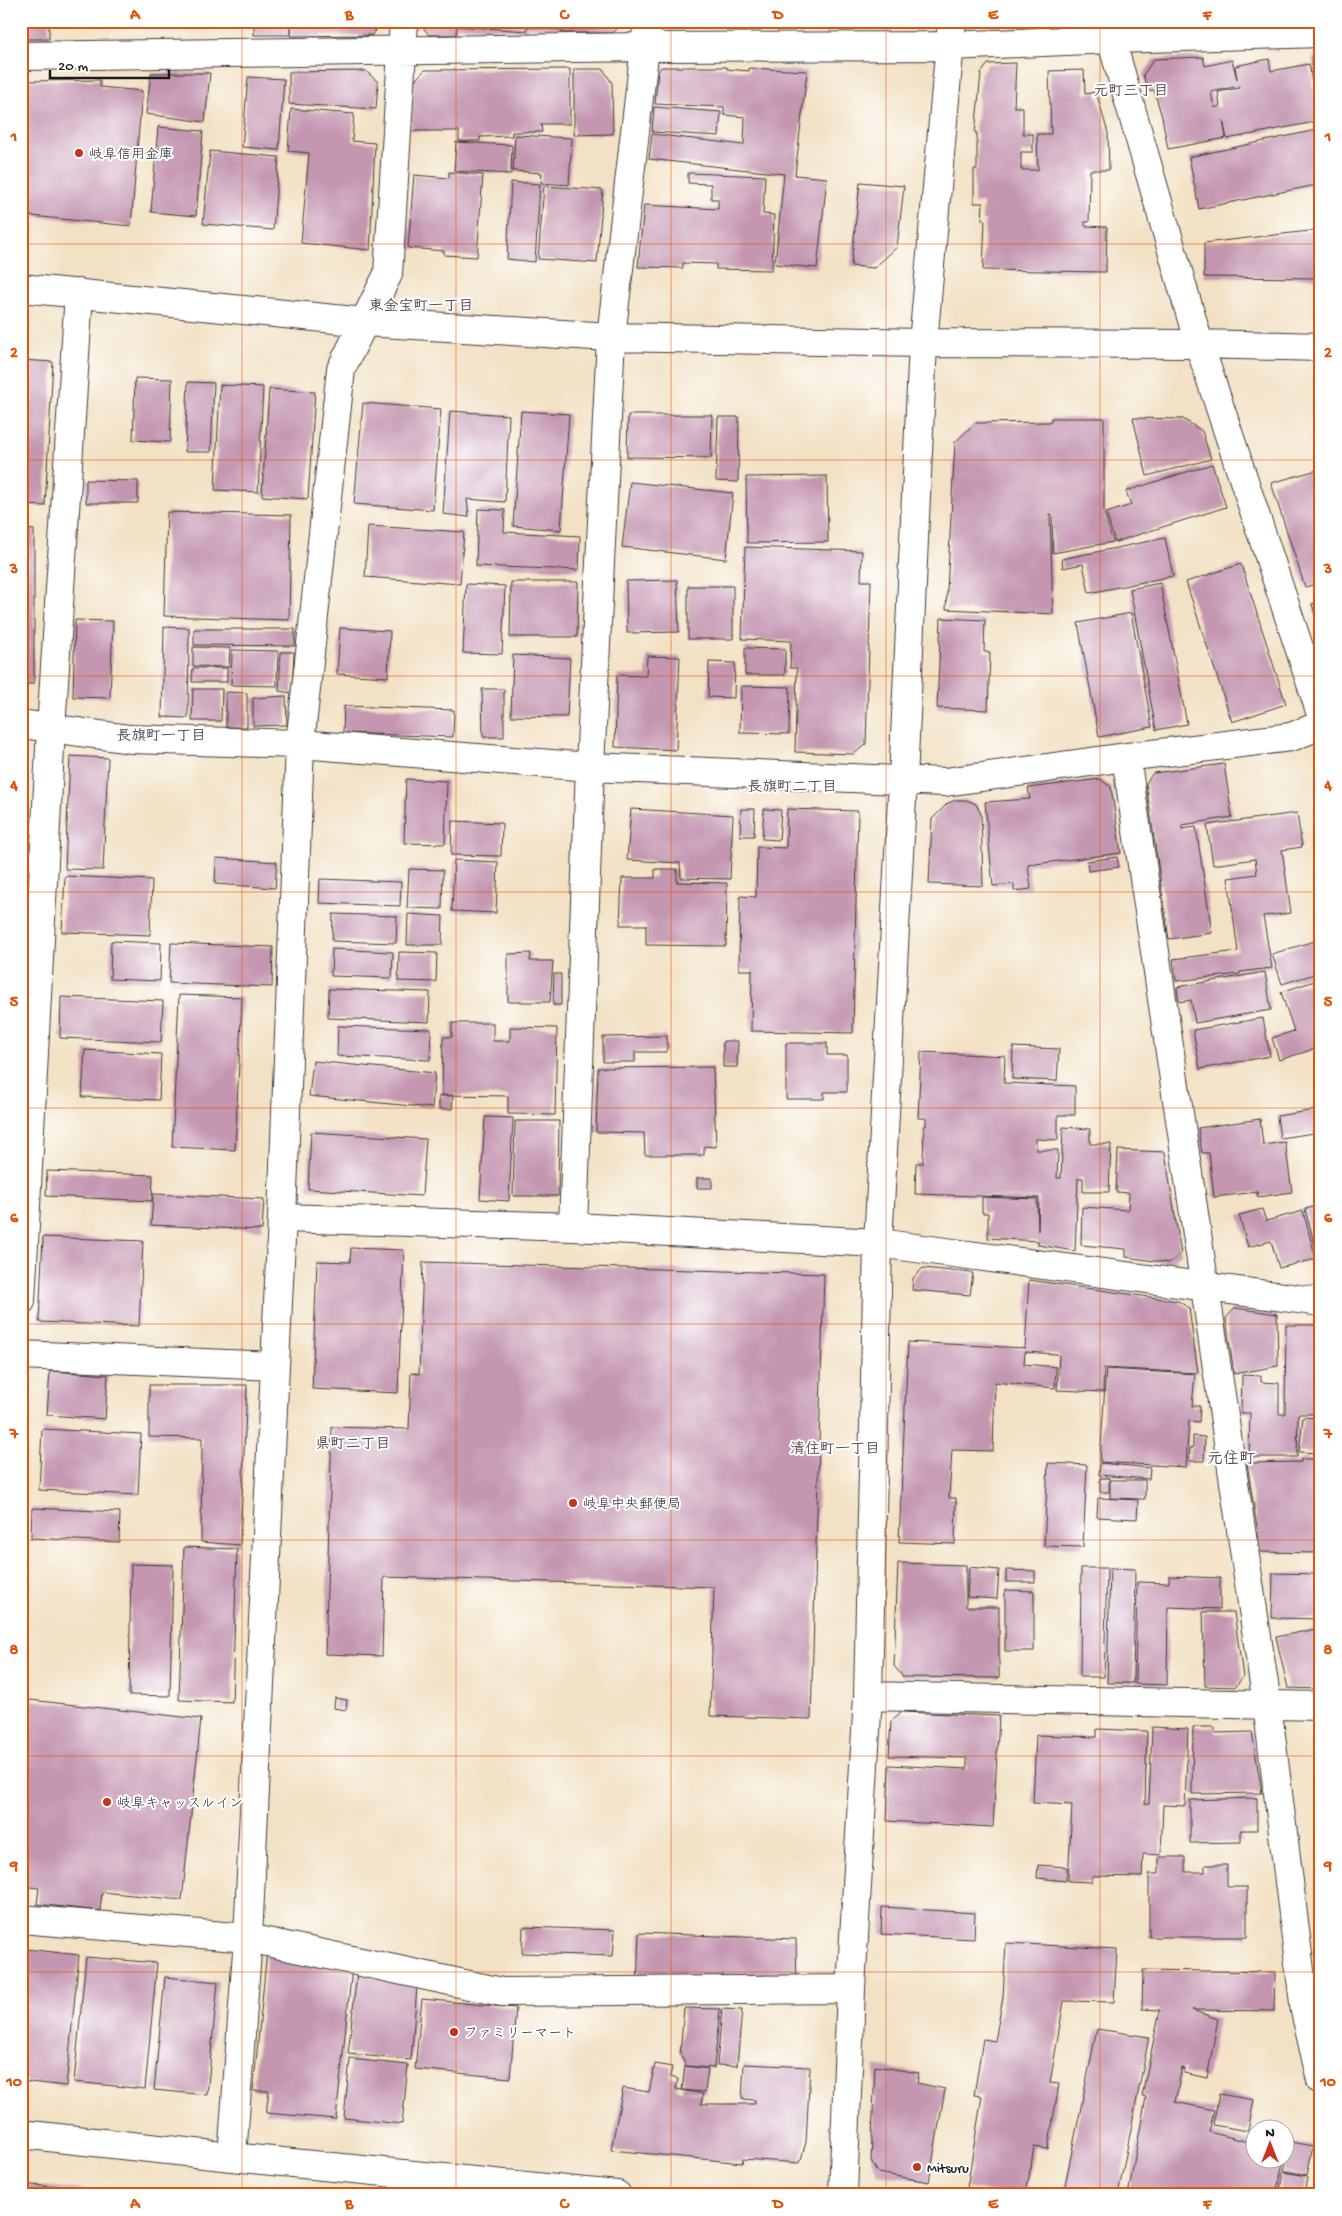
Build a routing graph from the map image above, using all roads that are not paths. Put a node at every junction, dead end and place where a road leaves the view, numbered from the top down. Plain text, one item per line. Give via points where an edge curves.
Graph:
1 (404, 21) edge
2 (1109, 30) edge
3 (1321, 33) edge
4 (647, 34) edge
5 (950, 34) edge
6 (403, 52) junction
7 (21, 56) edge
8 (21, 288) edge
9 (79, 293) junction
10 (365, 322) junction
11 (611, 337) junction
12 (923, 343) junction
13 (1199, 344) junction
14 (1321, 347) edge
15 (1321, 714) edge
16 (21, 724) edge
17 (1321, 725) edge
18 (51, 729) junction
19 (300, 744) junction
20 (1126, 757) junction
21 (590, 767) junction
22 (903, 780) junction
23 (282, 1218) junction
24 (573, 1227) junction
25 (878, 1244) junction
26 (1204, 1286) junction
27 (21, 1301) edge
28 (1321, 1302) edge
29 (21, 1354) edge
30 (275, 1366) junction
31 (868, 1696) junction
32 (1267, 1704) junction
33 (1321, 1706) edge
34 (21, 1918) edge
35 (248, 1938) junction
36 (850, 1989) junction
37 (1321, 2080) edge
38 (21, 2134) edge
39 (232, 2158) junction
40 (617, 2195) edge
41 (843, 2195) edge

1 - 6 street
2 - 3 street
2 - 5 street
2 - 13 street
4 - 5 street
4 - 6 street
4 - 11 street
5 - 12 street
6 - 7 street
6 - 10 street via 388,274
8 - 9 street
9 - 10 street
9 - 18 street
10 - 11 street
10 - 19 street via 341,370
11 - 12 street
11 - 21 street
12 - 13 street
12 - 22 street
13 - 14 street
13 - 15 street
16 - 18 street
17 - 20 street via 1291,736
18 - 19 street via 130,738
18 - 27 street
19 - 21 street
19 - 23 street
20 - 22 street via 945,782
20 - 26 street
21 - 22 street
21 - 24 street
22 - 25 street
23 - 24 street
23 - 30 street
24 - 25 street
25 - 26 street
25 - 31 street
26 - 28 street
26 - 32 street
29 - 30 street
30 - 35 street
31 - 32 street
31 - 36 street
32 - 33 street
32 - 37 street via 1305,2011
34 - 35 street
35 - 36 street via 502,1992
35 - 39 street
36 - 41 street
38 - 39 street
39 - 40 street

